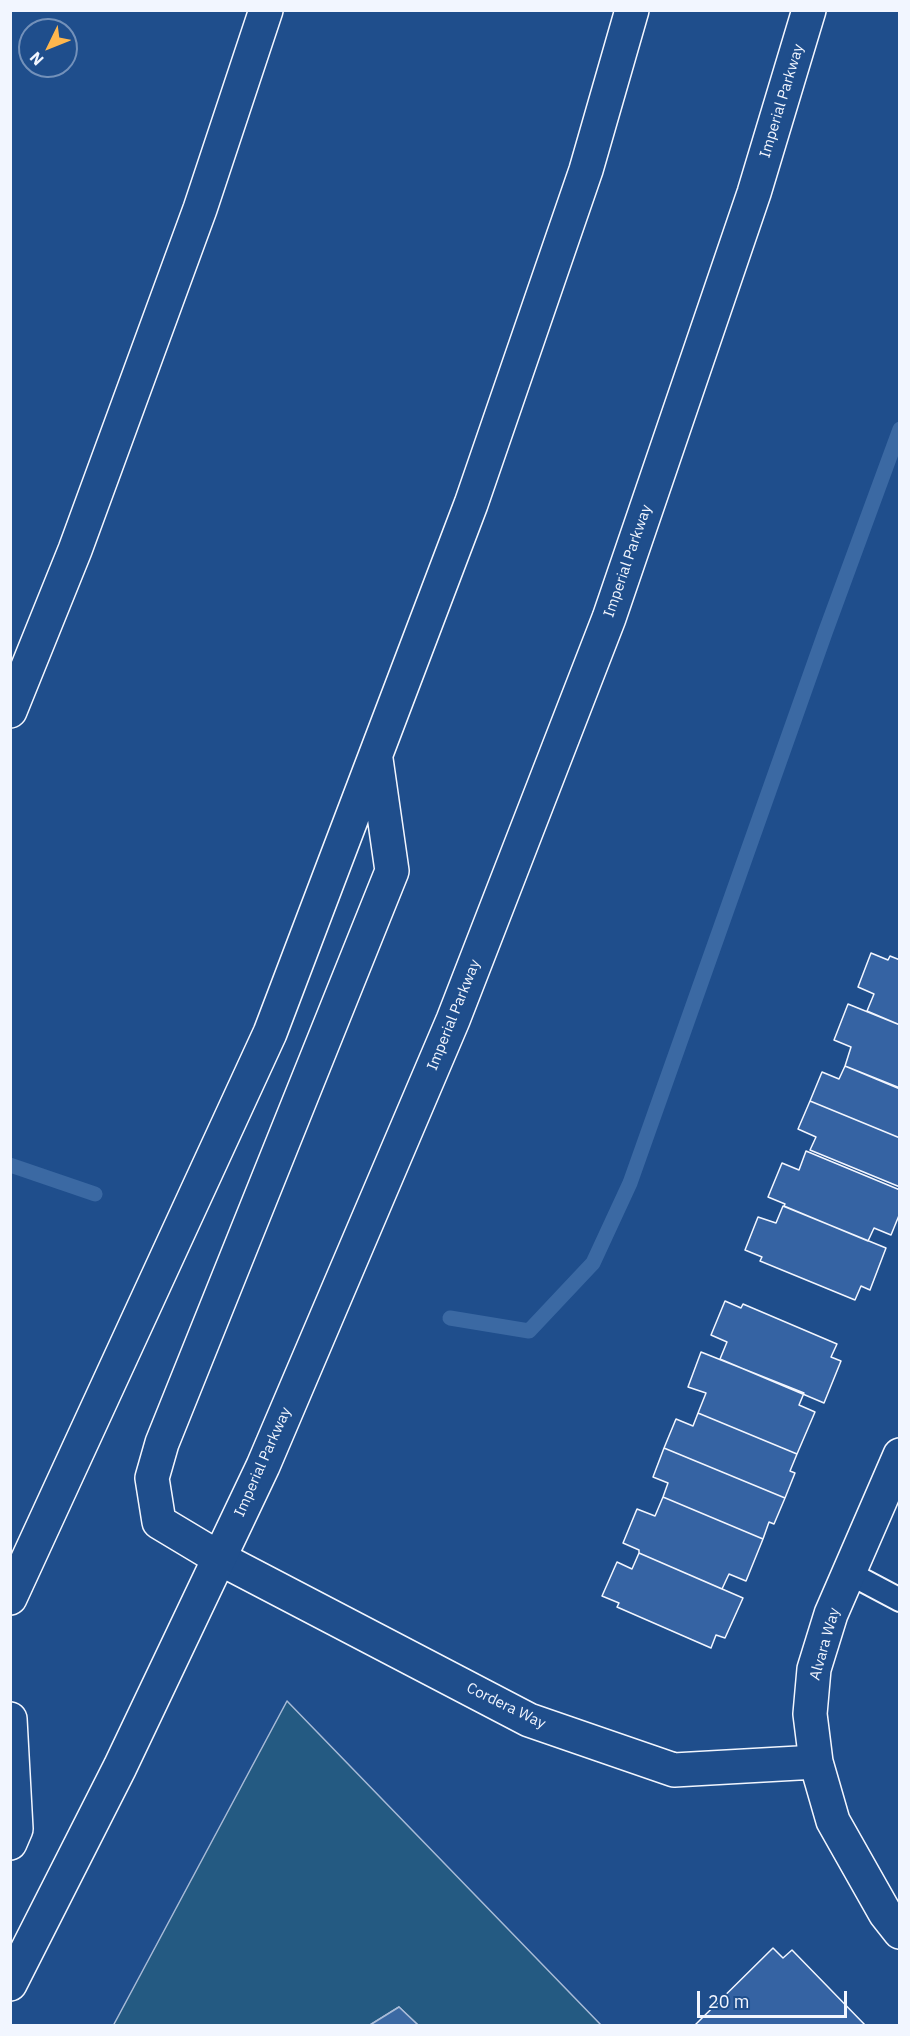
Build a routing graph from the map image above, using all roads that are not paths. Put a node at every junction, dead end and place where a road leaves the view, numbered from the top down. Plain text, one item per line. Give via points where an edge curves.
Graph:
1 (266, 10) edge
2 (632, 10) edge
3 (809, 10) edge
4 (10, 711) edge
5 (375, 756) junction
6 (900, 1455) edge
7 (219, 1558) junction
8 (849, 1574) junction
9 (10, 1598) edge
10 (900, 1600) edge
11 (10, 1719) edge
12 (816, 1762) junction
13 (10, 1843) edge
14 (900, 1932) edge
15 (10, 1984) edge

1 - 4 main road via 200,209 75,550
2 - 5 main road via 586,170 486,460
3 - 7 main road, Imperial Parkway via 754,193 609,618 453,1020 263,1466
5 - 7 main road, Cordera Way via 392,871 162,1443 152,1478 159,1522
5 - 9 main road via 270,1033
6 - 8 main road, Alvara Way
7 - 12 main road, Cordera Way via 528,1720 653,1763 674,1770
7 - 15 main road, Imperial Parkway via 120,1767
8 - 10 lane
8 - 12 main road, Alvara Way via 831,1614 814,1669 810,1714
11 - 13 main road via 16,1829
12 - 14 main road, Alvara Way via 833,1821 885,1913

